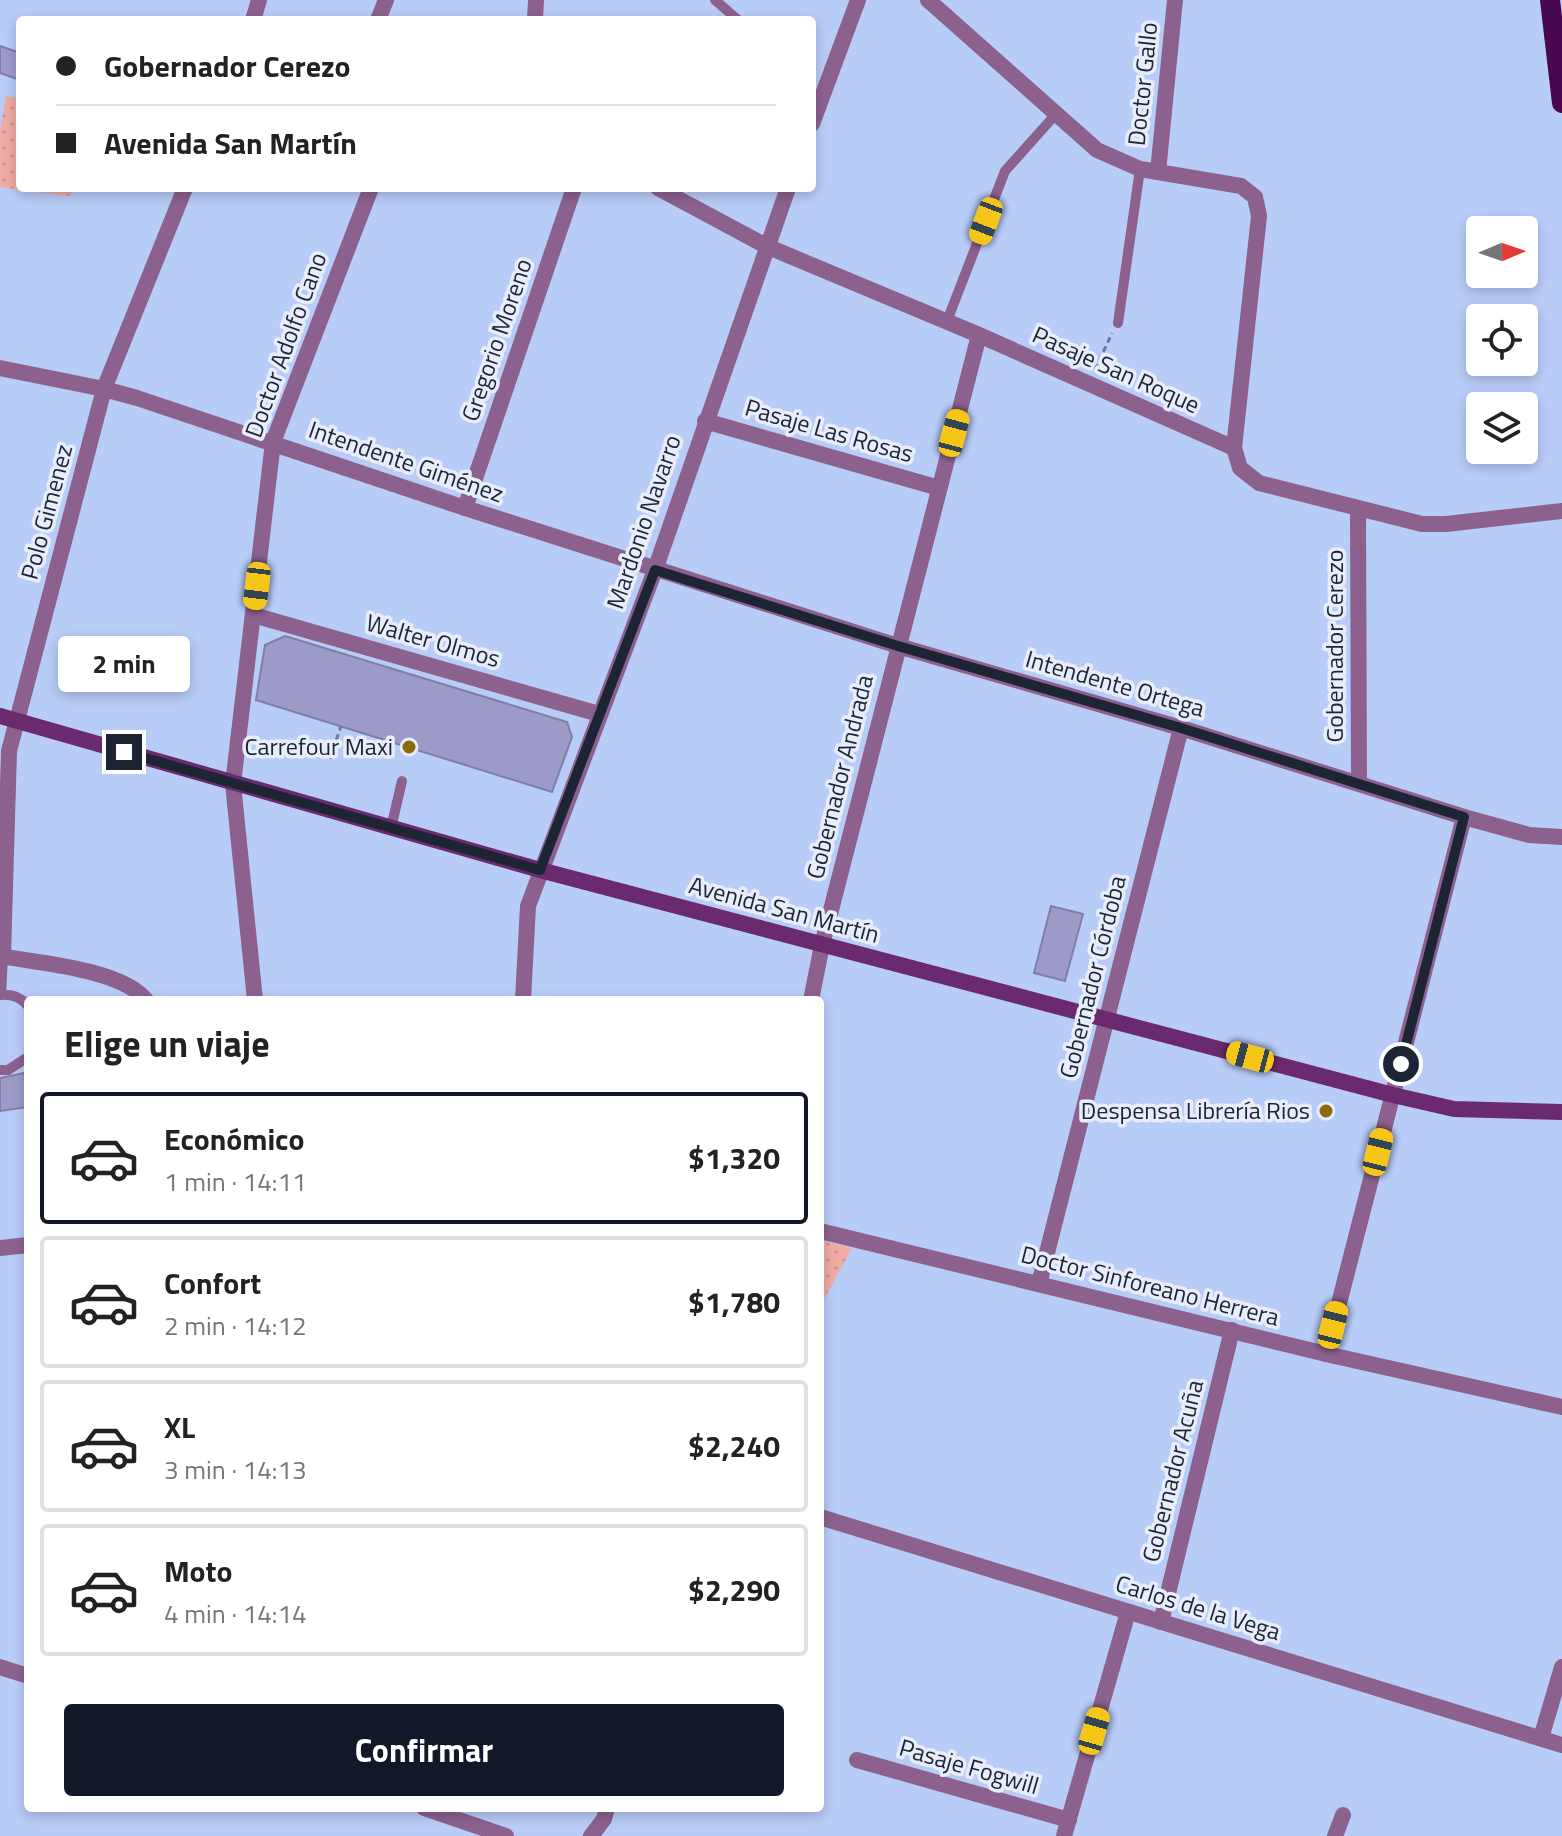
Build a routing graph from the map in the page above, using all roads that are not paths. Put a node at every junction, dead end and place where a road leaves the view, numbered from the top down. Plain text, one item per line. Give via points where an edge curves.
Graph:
1 (715, 0) edge
2 (858, 0) edge
3 (928, 0) edge
4 (1175, 0) edge
5 (1550, 0) edge
6 (733, 16) edge
7 (817, 90) edge
8 (1562, 103) edge
9 (1056, 114) junction
10 (1140, 169) junction
11 (1158, 172) junction
12 (183, 192) edge
13 (369, 192) edge
14 (573, 192) edge
15 (665, 192) edge
16 (786, 192) edge
17 (766, 246) junction
18 (947, 321) junction
19 (1118, 323) road end
20 (979, 335) junction
21 (0, 368) edge
22 (104, 389) junction
23 (705, 421) junction
24 (273, 442) junction
25 (1234, 448) junction
26 (939, 488) junction
27 (465, 508) junction
28 (1358, 509) junction
29 (1562, 511) edge
30 (655, 570) junction
31 (253, 615) junction
32 (898, 646) junction
33 (599, 714) junction
34 (8, 718) edge
35 (1181, 728) junction
36 (402, 781) dead end
37 (1359, 783) junction
38 (233, 784) junction
39 (1464, 817) junction
40 (391, 828) junction
41 (1562, 837) edge
42 (540, 870) junction
43 (822, 945) junction
44 (1, 956) edge
45 (1, 995) edge
46 (143, 996) edge
47 (255, 996) edge
48 (523, 996) edge
49 (812, 996) edge
50 (24, 1001) edge
51 (1106, 1020) junction
52 (24, 1060) edge
53 (0, 1070) edge
54 (1393, 1095) junction
55 (1562, 1112) edge
56 (824, 1232) edge
57 (24, 1245) edge
58 (0, 1248) edge
59 (1039, 1284) junction
60 (1232, 1330) junction
61 (1326, 1354) junction
62 (1562, 1407) edge
63 (824, 1518) edge
64 (1128, 1612) junction
65 (1161, 1622) junction
66 (0, 1667) edge
67 (1562, 1667) edge
68 (24, 1675) edge
69 (1541, 1738) junction
70 (1562, 1745) edge
71 (857, 1760) dead end
72 (436, 1812) edge
73 (606, 1812) edge
74 (1343, 1815) dead end
75 (1067, 1828) edge
76 (506, 1836) edge
77 (591, 1836) edge
78 (1335, 1836) edge

1 - 6 lane
2 - 7 street
3 - 9 street
4 - 11 street, Doctor Gallo
5 - 8 main road
9 - 10 street via 1097,150
9 - 18 lane via 1005,171
10 - 11 street
10 - 19 lane
11 - 25 street via 1241,186 1255,197 1259,216
12 - 22 street, Polo Gimenez
13 - 24 street, Doctor Adolfo Cano
14 - 27 street, Gregorio Moreno
15 - 17 street, Pasaje San Roque
16 - 17 street, Mardonio Navarro
17 - 18 street, Pasaje San Roque
17 - 23 street, Mardonio Navarro
18 - 20 street, Pasaje San Roque
20 - 25 street, Pasaje San Roque
20 - 26 street, Gobernador Andrada
21 - 22 street, Intendente Giménez
22 - 24 street, Intendente Giménez
22 - 34 street, Polo Gimenez
23 - 26 street, Pasaje Las Rosas
23 - 30 street, Mardonio Navarro
24 - 27 street, Intendente Giménez
24 - 31 street, Doctor Adolfo Cano
25 - 28 street via 1240,468 1259,483
26 - 32 street, Gobernador Andrada
27 - 30 street, Intendente Giménez
28 - 29 street via 1422,524
28 - 37 street, Gobernador Cerezo
30 - 32 street, Intendente Ortega
30 - 33 street, Mardonio Navarro
31 - 33 street, Walter Olmos
31 - 38 street, Doctor Adolfo Cano
32 - 35 street, Intendente Ortega
32 - 43 street, Gobernador Andrada
33 - 42 street, Mardonio Navarro
34 - 38 main road, Avenida San Martín
34 - 44 street, Polo Gimenez
35 - 37 street, Intendente Ortega
35 - 51 street, Gobernador Córdoba
36 - 40 lane
37 - 39 street, Intendente Ortega
38 - 40 main road, Avenida San Martín
38 - 47 street, Doctor Adolfo Cano
39 - 41 street, Intendente Ortega via 1529,835
39 - 54 street
40 - 42 main road, Avenida San Martín
42 - 43 main road, Avenida San Martín
42 - 48 street, Mardonio Navarro via 528,906
43 - 49 street, Gobernador Andrada
43 - 51 main road, Avenida San Martín
44 - 45 lane
44 - 46 street via 112,977
45 - 50 lane
51 - 54 main road, Avenida San Martín
51 - 59 street, Gobernador Córdoba
52 - 53 lane
54 - 55 main road, Avenida San Martín via 1454,1109
54 - 61 street
56 - 59 street, Doctor Sinforeano Herrera
57 - 58 street
59 - 60 street, Doctor Sinforeano Herrera
60 - 61 street, Doctor Sinforeano Herrera
60 - 65 street, Gobernador Acuña
61 - 62 street, Doctor Sinforeano Herrera
63 - 64 street, Carlos de la Vega
64 - 65 street, Carlos de la Vega
64 - 75 street
65 - 69 street, Carlos de la Vega
66 - 68 street
67 - 69 street
69 - 70 street, Carlos de la Vega
71 - 75 street, Pasaje Fogwill
72 - 76 street
73 - 77 street
74 - 78 street

